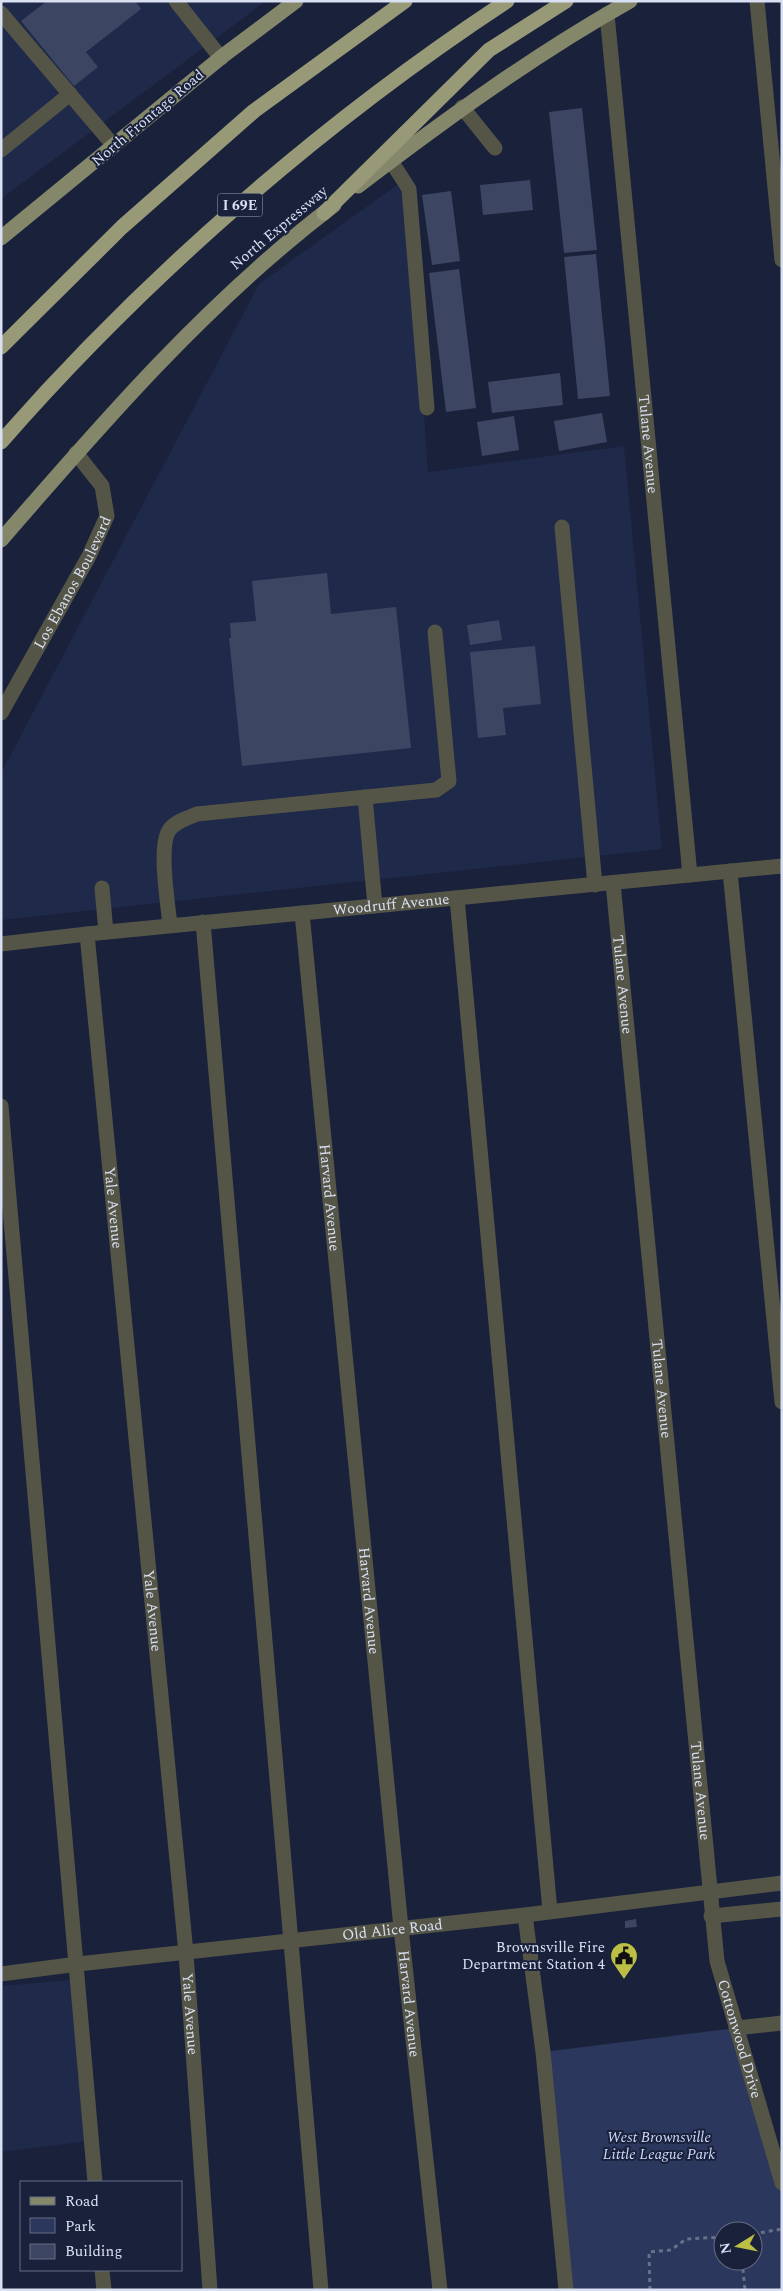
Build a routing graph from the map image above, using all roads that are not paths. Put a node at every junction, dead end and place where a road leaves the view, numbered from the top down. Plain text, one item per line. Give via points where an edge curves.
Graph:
1 (176, 1) edge
2 (296, 1) edge
3 (405, 1) edge
4 (507, 1) edge
5 (566, 1) edge
6 (630, 1) edge
7 (757, 1) edge
8 (1, 13) edge
9 (607, 14) junction
10 (221, 58) junction
11 (70, 94) junction
12 (462, 108) junction
13 (114, 146) junction
14 (496, 148) dead end
15 (1, 150) edge
16 (391, 161) junction
17 (324, 212) junction
18 (1, 238) edge
19 (782, 260) edge
20 (1, 347) edge
21 (427, 408) dead end
22 (1, 442) edge
23 (76, 453) junction
24 (562, 527) dead end
25 (1, 540) edge
26 (436, 632) dead end
27 (1, 712) edge
28 (365, 797) junction
29 (782, 866) edge
30 (730, 871) junction
31 (690, 875) junction
32 (613, 883) junction
33 (595, 885) junction
34 (102, 888) dead end
35 (457, 898) junction
36 (375, 906) junction
37 (302, 913) junction
38 (204, 922) junction
39 (170, 926) junction
40 (106, 932) junction
41 (87, 934) junction
42 (1, 944) edge
43 (1, 1106) edge
44 (782, 1402) edge
45 (782, 1883) edge
46 (709, 1892) junction
47 (782, 1909) edge
48 (550, 1911) junction
49 (525, 1915) junction
50 (712, 1916) junction
51 (401, 1928) junction
52 (291, 1940) junction
53 (186, 1953) junction
54 (78, 1964) junction
55 (1, 1974) edge
56 (782, 2023) edge
57 (736, 2028) junction
58 (95, 2181) edge
59 (782, 2183) edge
60 (102, 2271) edge
61 (104, 2290) edge
62 (210, 2290) edge
63 (321, 2290) edge
64 (440, 2290) edge
65 (566, 2290) edge

1 - 10 street
2 - 10 main road, North Frontage Road
3 - 20 highway via 254,111 122,227
4 - 22 highway, I 69E via 416,62 228,214 125,312
5 - 17 highway via 489,50
6 - 9 main road, North Expressway
7 - 19 street
8 - 11 street
9 - 12 main road, North Expressway
9 - 31 street, Tulane Avenue
10 - 13 main road, North Frontage Road
11 - 13 street
11 - 15 street
12 - 14 street
12 - 16 main road, North Expressway
13 - 18 main road, North Frontage Road
16 - 17 main road, North Expressway
16 - 21 street via 409,189
17 - 23 main road, North Expressway via 237,286
23 - 25 main road, North Expressway
23 - 27 street, Los Ebanos Boulevard via 102,486 107,516 89,556
24 - 33 street
26 - 28 street via 449,781 436,790
28 - 36 street
28 - 39 street via 197,814 174,824 167,833 164,867
29 - 30 street, Woodruff Avenue
30 - 31 street, Woodruff Avenue
30 - 44 street
31 - 32 street, Woodruff Avenue
32 - 33 street, Woodruff Avenue
32 - 46 street, Tulane Avenue
33 - 35 street, Woodruff Avenue
34 - 40 street
35 - 36 street, Woodruff Avenue
35 - 48 street
36 - 37 street, Woodruff Avenue
37 - 38 street, Woodruff Avenue
37 - 51 street, Harvard Avenue
38 - 39 street, Woodruff Avenue
38 - 52 street
39 - 40 street, Woodruff Avenue
40 - 41 street, Woodruff Avenue
41 - 42 street, Woodruff Avenue
41 - 53 street, Yale Avenue
43 - 54 street
45 - 46 street, Old Alice Road
46 - 48 street, Old Alice Road
46 - 50 street, Cottonwood Drive
47 - 50 street
48 - 49 street, Old Alice Road
49 - 51 street, Old Alice Road
49 - 65 street via 543,2052
50 - 57 street, Cottonwood Drive via 717,1961
51 - 52 street, Old Alice Road
51 - 64 street, Harvard Avenue
52 - 53 street, Old Alice Road
52 - 63 street
53 - 54 street, Old Alice Road
53 - 62 street, Yale Avenue
54 - 55 street, Old Alice Road
54 - 58 street
56 - 57 street
57 - 59 street, Cottonwood Drive
60 - 61 street

